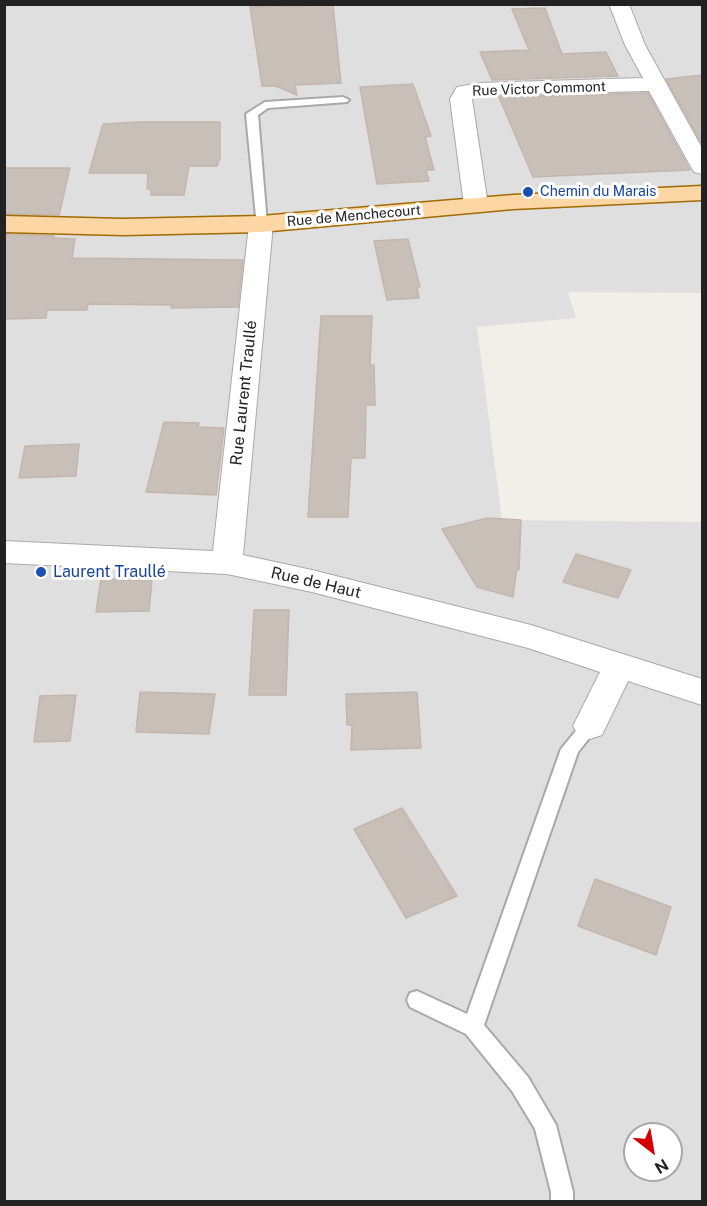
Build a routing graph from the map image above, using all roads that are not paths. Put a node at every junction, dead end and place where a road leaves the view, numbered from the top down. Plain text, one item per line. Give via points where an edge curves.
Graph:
1 (619, 4) edge
2 (657, 84) junction
3 (343, 100) dead end
4 (702, 167) edge
5 (702, 193) edge
6 (476, 205) junction
7 (4, 224) edge
8 (261, 224) junction
9 (4, 552) edge
10 (227, 563) junction
11 (619, 666) junction
12 (702, 692) edge
13 (590, 726) joint
14 (417, 1000) dead end
15 (473, 1027) junction
16 (562, 1202) edge

1 - 2 street via 635,45
2 - 4 street
2 - 6 street, Rue Victor Commont via 478,88 465,92 461,99
3 - 8 lane via 265,105 252,114
5 - 6 main road, Rue de Menchecourt
6 - 8 main road, Rue de Menchecourt
7 - 8 main road, Rue de Menchecourt
8 - 10 street, Rue Laurent Traullé
9 - 10 street, Rue de Haut
10 - 11 street, Rue de Haut via 531,637
11 - 12 street, Rue de Haut
11 - 13 street
13 - 15 lane via 570,749
14 - 15 lane
15 - 16 lane via 520,1084 545,1125

